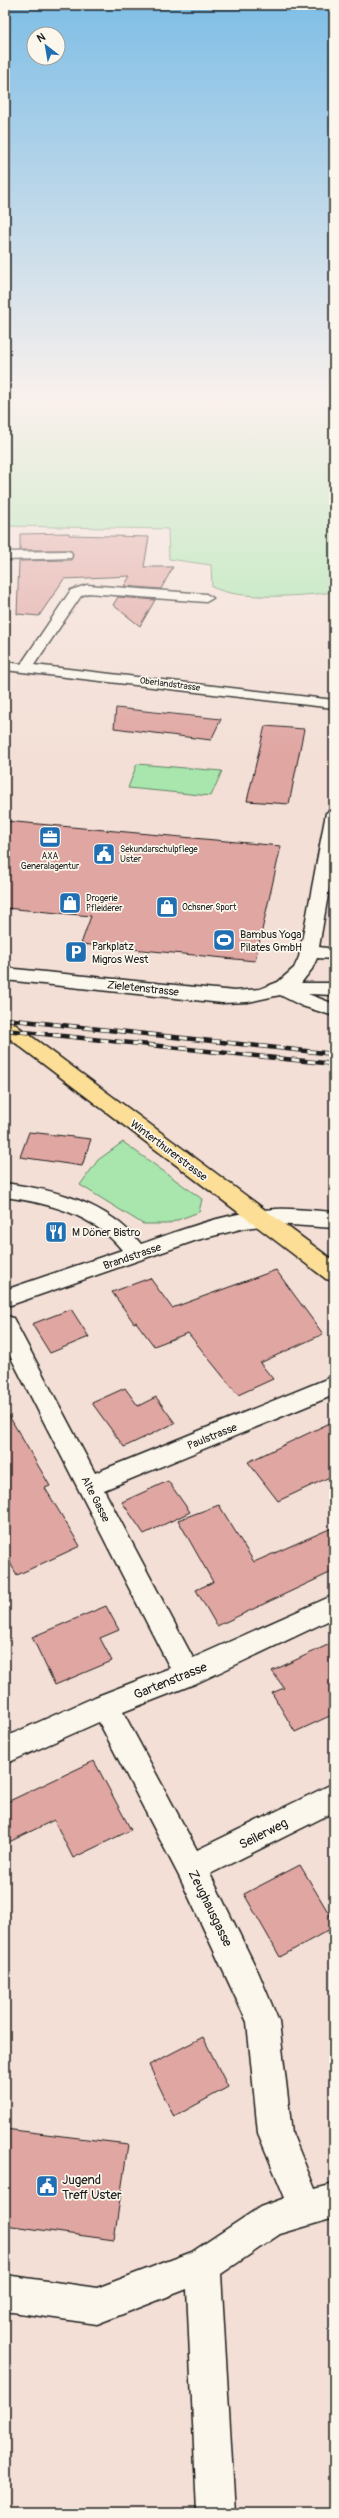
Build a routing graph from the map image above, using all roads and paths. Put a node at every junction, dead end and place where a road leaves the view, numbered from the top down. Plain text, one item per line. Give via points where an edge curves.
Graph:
1 (66, 555) dead end
2 (5, 556) edge
3 (206, 598) dead end
4 (5, 666) edge
5 (25, 668) junction
6 (334, 704) edge
7 (334, 813) edge
8 (308, 952) junction
9 (334, 954) edge
10 (5, 974) edge
11 (281, 988) junction
12 (334, 989) edge
13 (334, 1010) edge
14 (5, 1026) edge
15 (5, 1190) edge
16 (259, 1218) junction
17 (334, 1220) edge
18 (137, 1254) junction
19 (334, 1273) edge
20 (5, 1299) edge
21 (5, 1324) edge
22 (334, 1385) edge
23 (89, 1486) junction
24 (334, 1606) edge
25 (187, 1674) junction
26 (105, 1706) junction
27 (5, 1751) edge
28 (334, 1797) edge
29 (191, 1868) junction
30 (320, 2205) edge
31 (202, 2265) junction
32 (5, 2293) edge
33 (216, 2513) edge

1 - 2 street
3 - 5 street via 87,589 76,593
4 - 5 street, Oberlandstrasse
5 - 6 street, Oberlandstrasse
7 - 8 street, Zieletenstrasse
8 - 9 street
8 - 11 street, Zieletenstrasse via 300,974
10 - 11 street, Zieletenstrasse via 222,997 251,996
11 - 12 street
11 - 13 street via 313,1004
14 - 16 main road, Winterthurerstrasse
15 - 18 street via 65,1201 87,1209 117,1230
16 - 17 street, Brandstrasse via 292,1216
16 - 18 street, Brandstrasse via 211,1229
16 - 19 main road, Winterthurerstrasse
18 - 20 street, Brandstrasse
21 - 23 street, Alte Gasse
22 - 23 street, Paulstrasse
23 - 25 street, Alte Gasse
24 - 25 street, Gartenstrasse
25 - 26 street, Gartenstrasse
26 - 27 street, Gartenstrasse
26 - 29 street, Zeughausgasse
28 - 29 street, Seilerweg
29 - 30 street, Zeughausgasse via 248,1985 263,2022 274,2125
30 - 31 street via 272,2218
31 - 32 street via 97,2306
31 - 33 street

